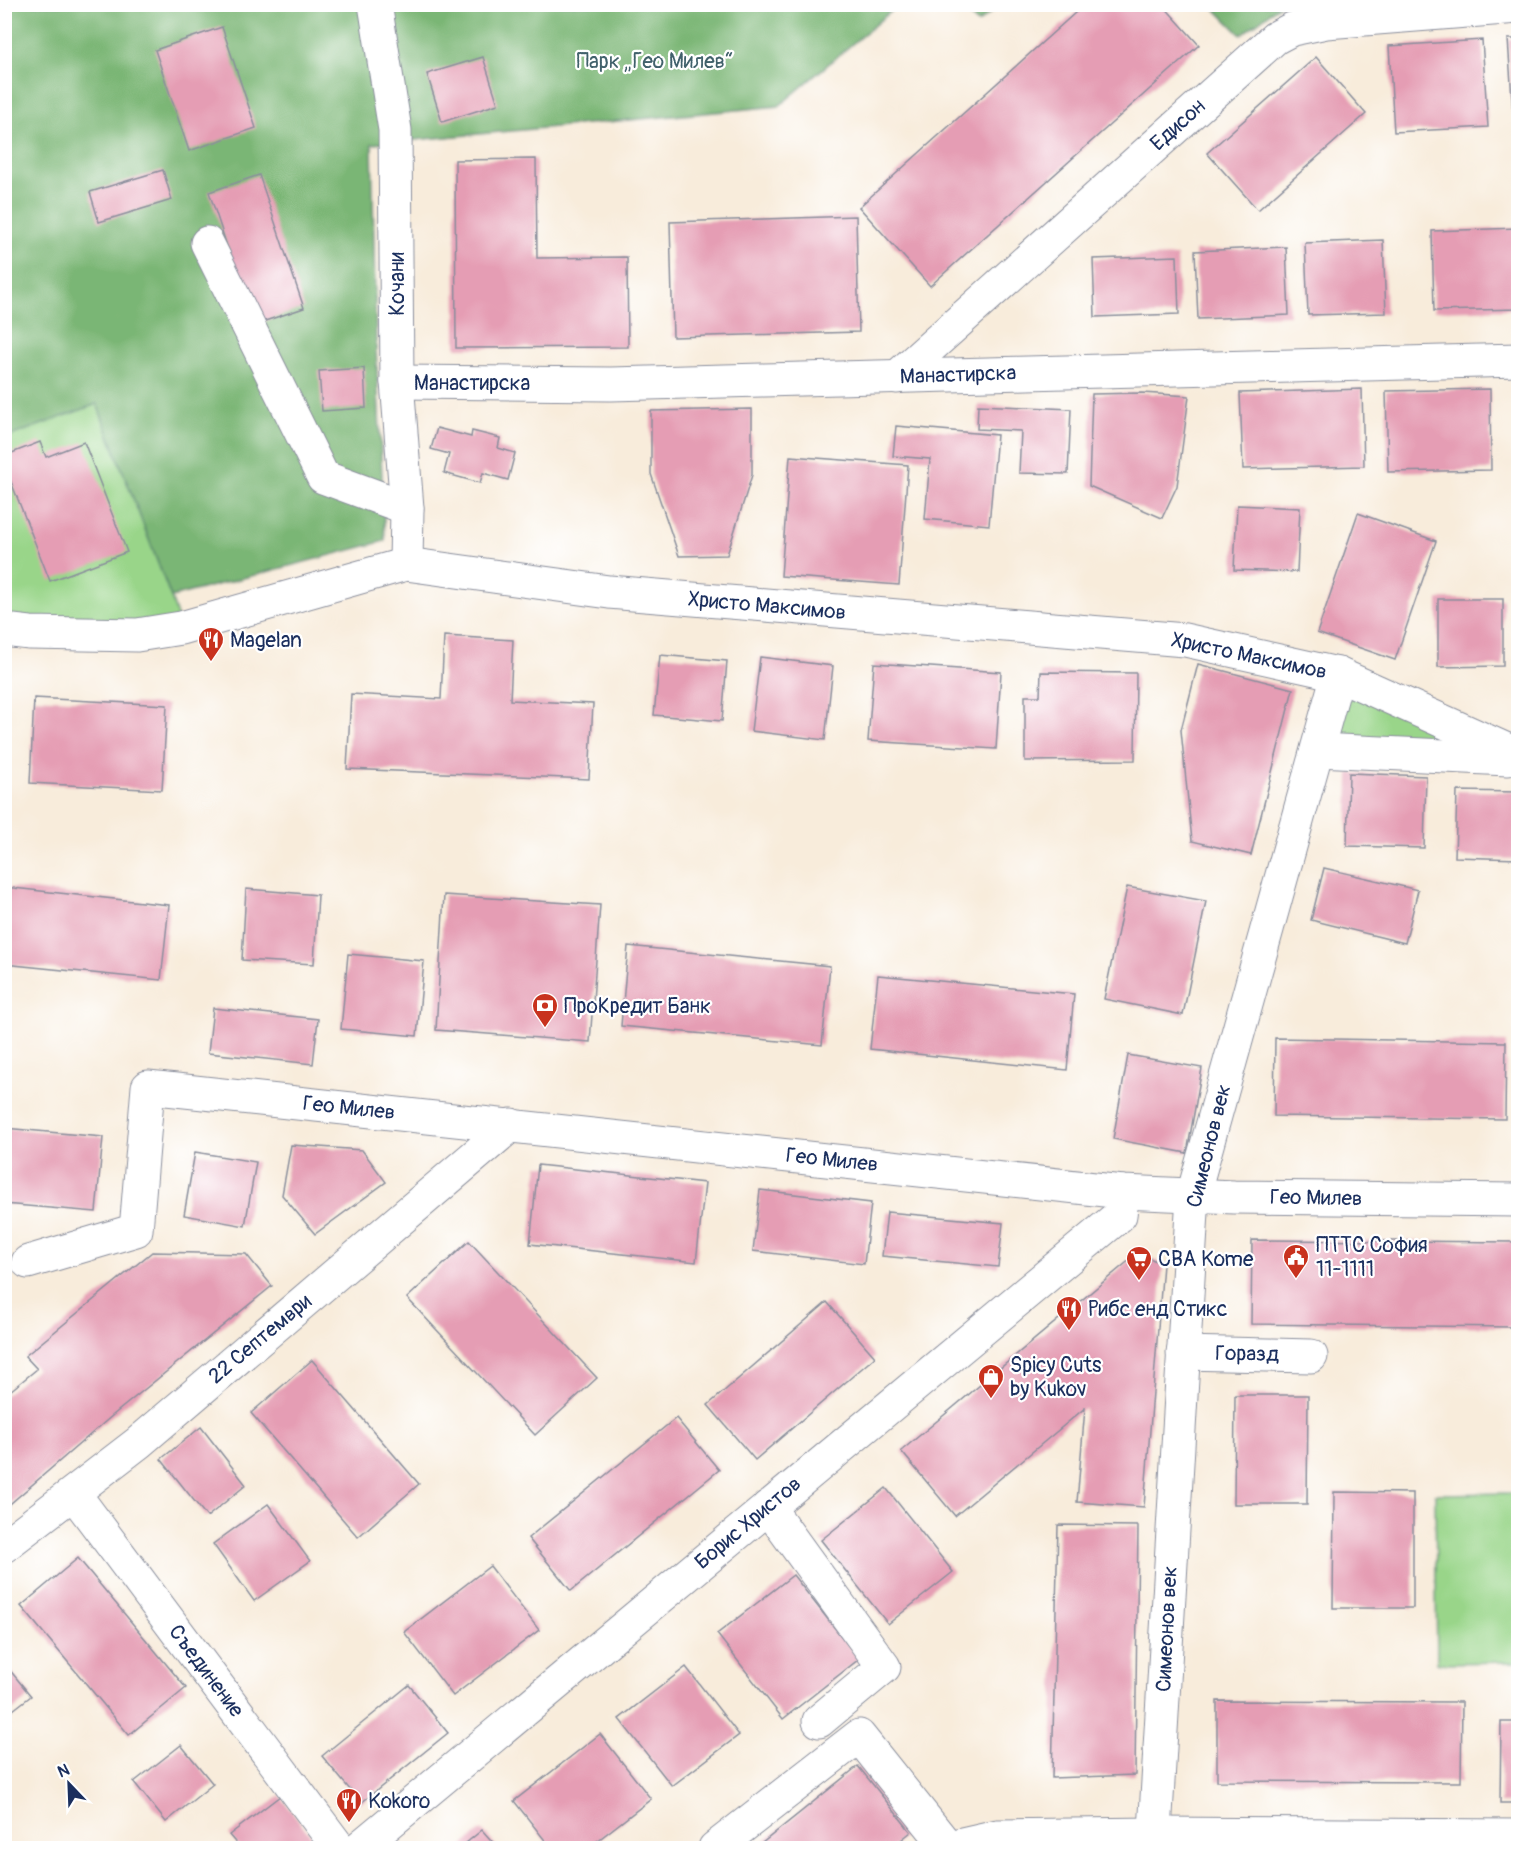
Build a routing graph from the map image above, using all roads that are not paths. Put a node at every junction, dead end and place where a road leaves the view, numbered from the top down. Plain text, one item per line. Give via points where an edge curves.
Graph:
1 (375, 4) edge
2 (1518, 7) edge
3 (207, 243) dead end
4 (1518, 360) edge
5 (897, 377) junction
6 (398, 382) junction
7 (407, 508) junction
8 (406, 564) junction
9 (4, 630) edge
10 (1338, 674) junction
11 (1318, 750) junction
12 (1518, 757) edge
13 (511, 1125) junction
14 (1123, 1192) junction
15 (1192, 1196) junction
16 (1518, 1200) edge
17 (28, 1262) dead end
18 (1183, 1353) junction
19 (1311, 1356) dead end
20 (74, 1494) junction
21 (768, 1507) junction
22 (4, 1546) edge
23 (819, 1721) dead end
24 (1518, 1836) edge
25 (1155, 1841) edge
26 (1518, 1844) edge
27 (945, 1847) edge
28 (339, 1848) edge
29 (359, 1848) edge
30 (715, 1848) edge

1 - 6 street, Кочани via 395,130
2 - 5 street, Едисон via 1326,22 1292,29 1275,38
3 - 7 street via 323,477
4 - 5 street, Манастирска
5 - 6 street, Манастирска via 611,384
6 - 7 street, Кочани
7 - 8 street, Кочани
8 - 9 street, Христо Максимов via 181,628 136,635
8 - 10 street, Христо Максимов via 609,592 1185,640
10 - 11 street, Симеонов век
10 - 12 street, Христо Максимов
11 - 12 street, Христо Максимов
11 - 15 street, Симеонов век
13 - 14 street, Гео Милев
13 - 17 street, Гео Милев via 148,1087 136,1230
13 - 20 street, 22 Септември
14 - 15 street, Гео Милев
14 - 21 street, Борис Христов via 1120,1215
15 - 16 street, Гео Милев
15 - 18 street, Симеонов век
18 - 19 street, Горазд
18 - 25 street, Симеонов век
20 - 22 street, 22 Септември
20 - 28 street, Съединение
21 - 23 street via 884,1667
21 - 29 street, Борис Христов
24 - 25 street
24 - 26 street
25 - 27 street via 997,1836
27 - 30 street via 859,1736

